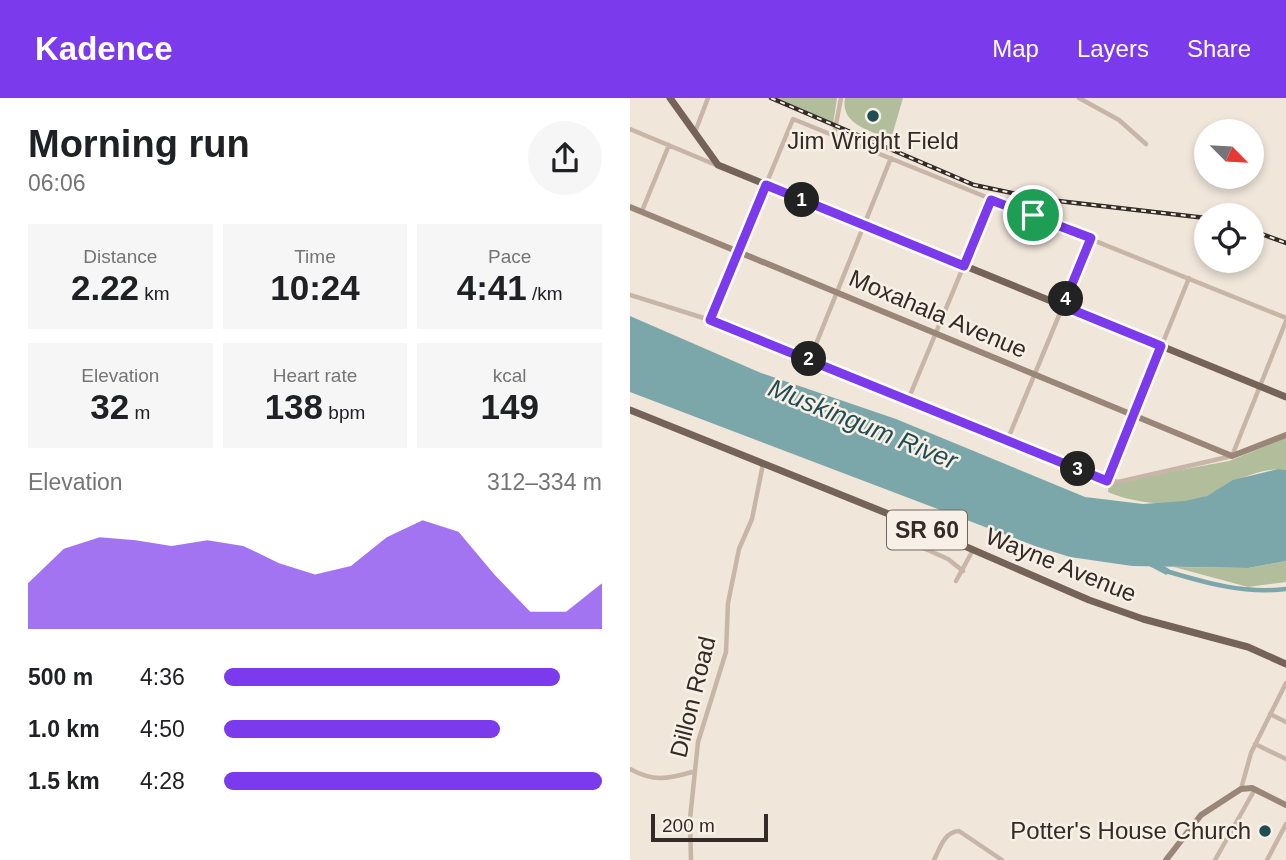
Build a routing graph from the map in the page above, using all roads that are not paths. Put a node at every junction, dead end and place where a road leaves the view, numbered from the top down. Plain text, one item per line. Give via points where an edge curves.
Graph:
1 (670, 98) edge
2 (708, 98) edge
3 (841, 98) edge
4 (1079, 98) edge
5 (630, 129) edge
6 (695, 132) junction
7 (834, 135) junction
8 (1146, 144) dead end
9 (669, 145) junction
10 (891, 158) junction
11 (718, 165) junction
12 (766, 185) junction
13 (991, 200) junction
14 (630, 208) edge
15 (641, 212) junction
16 (864, 225) junction
17 (1091, 238) junction
18 (738, 253) junction
19 (964, 266) junction
20 (1189, 278) junction
21 (836, 293) junction
22 (630, 295) edge
23 (1063, 306) junction
24 (710, 320) junction
25 (1286, 320) edge
26 (936, 334) junction
27 (1161, 346) junction
28 (809, 359) junction
29 (1034, 375) junction
30 (1259, 387) junction
31 (1286, 397) edge
32 (908, 400) junction
33 (630, 410) edge
34 (1134, 415) junction
35 (1286, 435) edge
36 (1007, 440) junction
37 (1232, 456) junction
38 (763, 463) junction
39 (1107, 481) junction
40 (904, 539) dead end
41 (973, 550) junction
42 (962, 571) junction
43 (956, 580) dead end
44 (1286, 664) edge
45 (1286, 683) edge
46 (1270, 714) junction
47 (1286, 722) edge
48 (1255, 744) junction
49 (1286, 759) edge
50 (630, 769) edge
51 (692, 772) junction
52 (1241, 789) junction
53 (1255, 789) junction
54 (1286, 804) edge
55 (1286, 824) edge
56 (691, 860) edge
57 (934, 860) edge
58 (1002, 860) edge
59 (1166, 860) edge
60 (1215, 860) edge
61 (1267, 860) edge

1 - 6 main road
2 - 6 street
3 - 7 street
4 - 8 street via 1119,120
5 - 9 street
6 - 11 main road
7 - 10 street
7 - 12 street via 793,119
9 - 11 street
9 - 15 street
10 - 13 street
10 - 16 street
11 - 12 main road
12 - 16 main road
12 - 18 street
13 - 17 street
13 - 19 street
14 - 15 street, Moxahala Avenue
15 - 18 street, Moxahala Avenue
16 - 19 main road
16 - 21 street
17 - 20 street
17 - 23 street
18 - 21 street, Moxahala Avenue
18 - 24 street
19 - 23 main road
19 - 26 street
20 - 25 street
20 - 27 street
21 - 26 street, Moxahala Avenue
21 - 28 street
22 - 24 street
23 - 27 main road
23 - 29 street
24 - 28 street
25 - 30 street
26 - 29 street, Moxahala Avenue
26 - 32 street
27 - 30 main road
27 - 34 street
28 - 32 street
29 - 34 street, Moxahala Avenue
29 - 36 street
30 - 31 main road
30 - 37 street
32 - 36 street
33 - 38 main road, Wayne Avenue / SR 60
34 - 37 street, Moxahala Avenue
34 - 39 street
35 - 37 street
36 - 39 street
37 - 39 street
38 - 41 main road, Wayne Avenue / SR 60
38 - 51 street, Dillon Road via 728,603 726,652
40 - 42 street via 948,559
41 - 42 street
41 - 44 main road, Wayne Avenue / SR 60 via 1121,611 1248,648
42 - 43 street
45 - 46 street
46 - 47 street
46 - 48 street
48 - 49 street
48 - 52 street
50 - 51 street via 645,778 666,779
51 - 56 street, Dillon Road
52 - 53 street
52 - 59 street via 1201,815
53 - 54 street
53 - 60 street
55 - 61 street
57 - 58 street via 948,834 959,831

